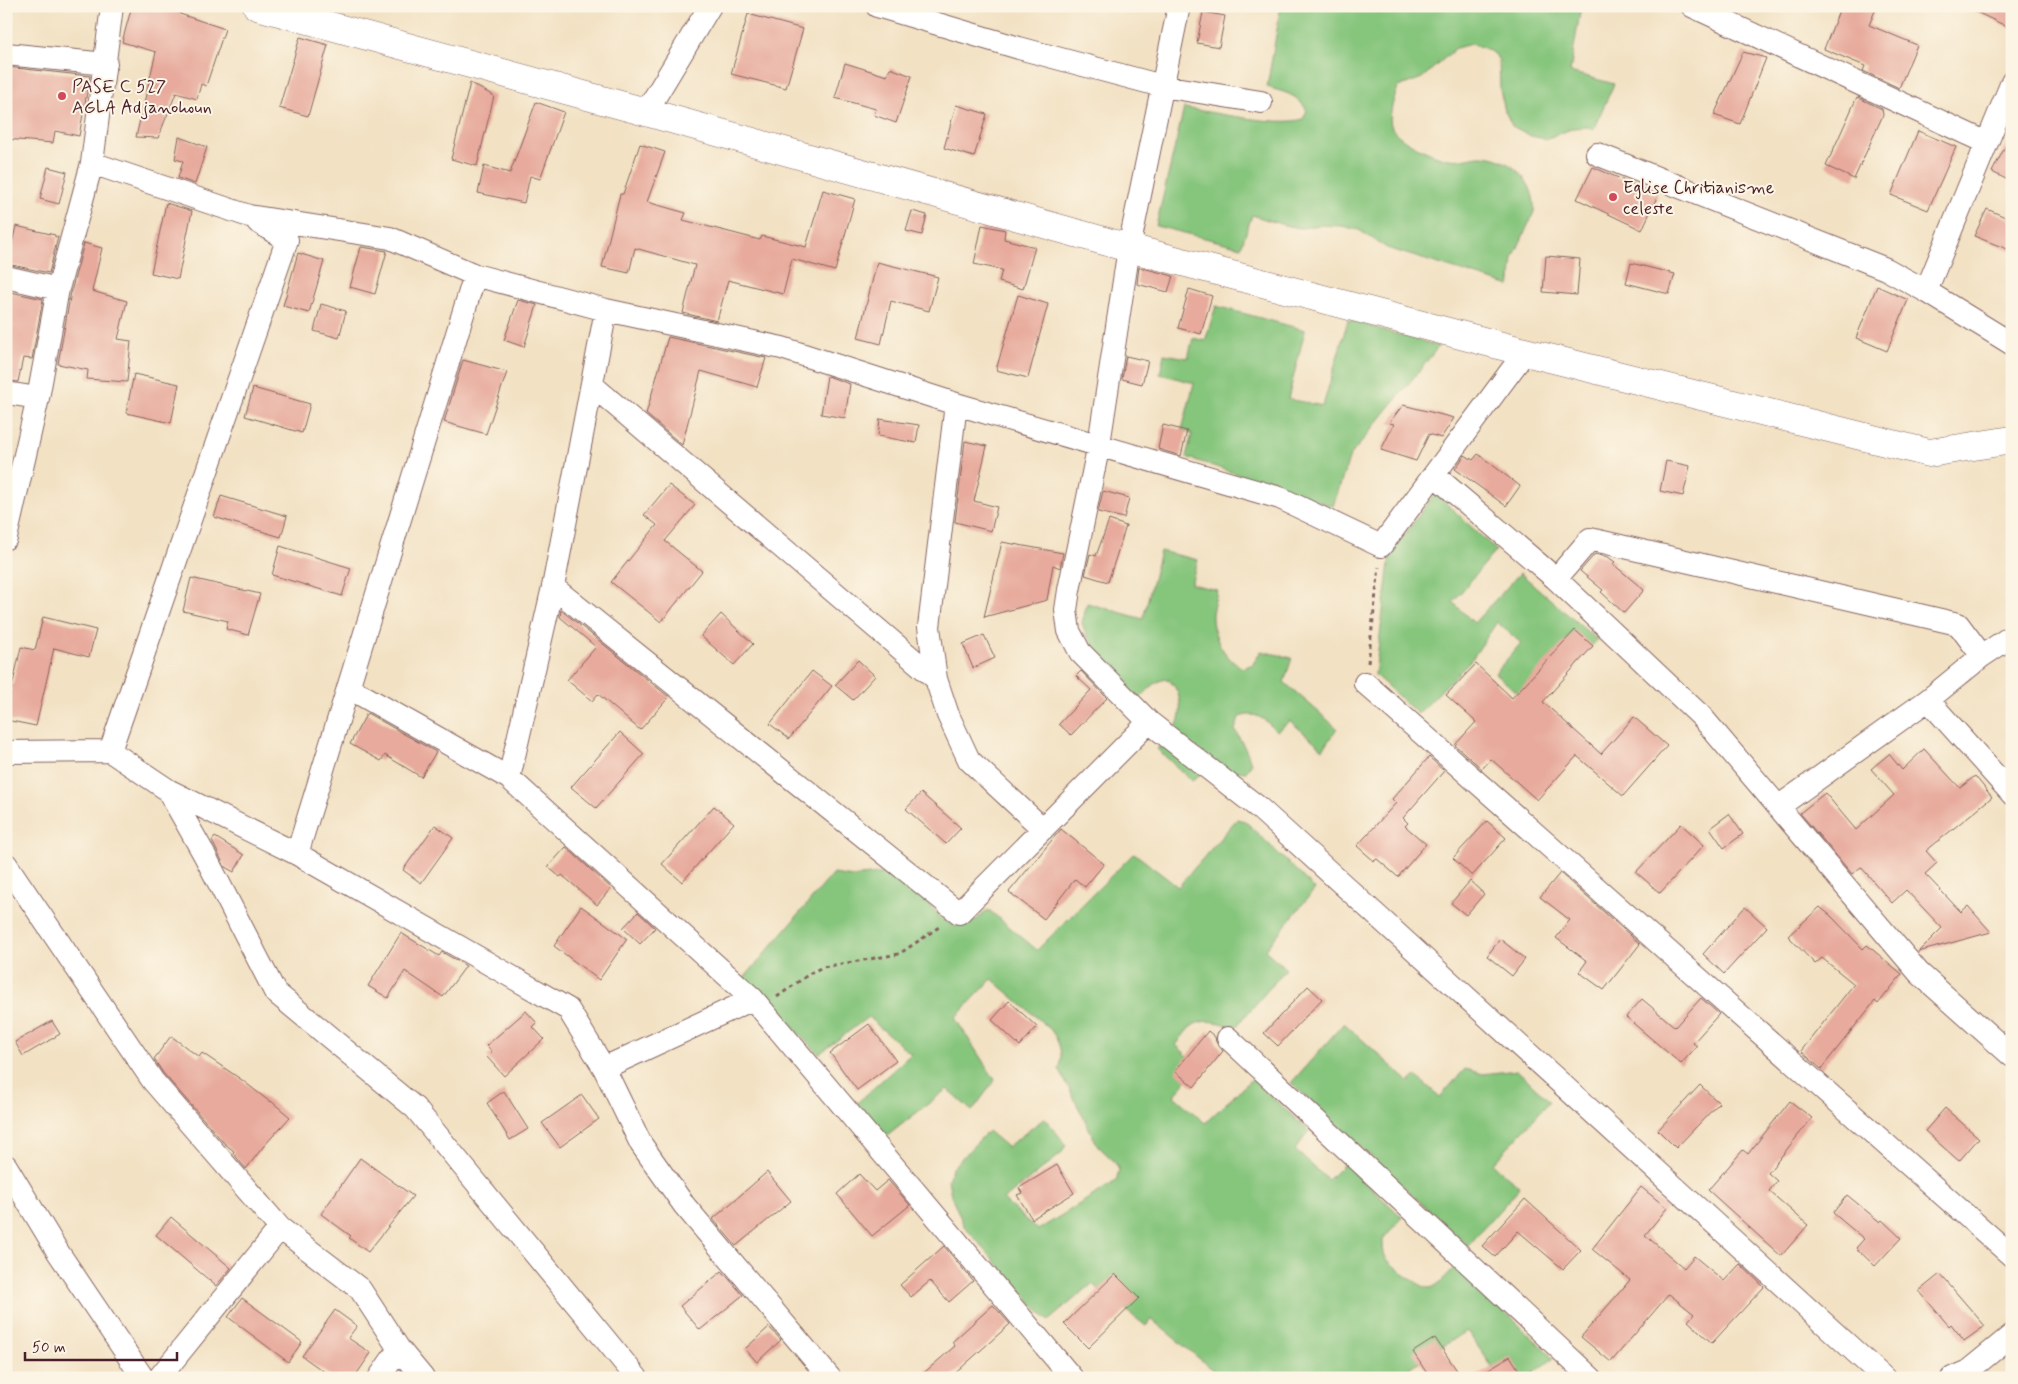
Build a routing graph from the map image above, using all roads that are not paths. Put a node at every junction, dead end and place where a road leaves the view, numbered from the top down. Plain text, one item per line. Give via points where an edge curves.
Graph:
1 (112, 6) edge
2 (257, 6) edge
3 (710, 6) edge
4 (877, 6) edge
5 (1179, 6) edge
6 (1692, 6) edge
7 (6, 54) edge
8 (106, 64) junction
9 (2012, 82) edge
10 (1162, 86) junction
11 (1261, 102) dead end
12 (646, 112) junction
13 (1987, 143) junction
14 (1597, 154) dead end
15 (92, 162) junction
16 (249, 216) junction
17 (1129, 248) junction
18 (475, 275) junction
19 (6, 277) edge
20 (58, 289) junction
21 (1926, 290) junction
22 (606, 310) junction
23 (2012, 344) edge
24 (1525, 352) junction
25 (592, 385) junction
26 (6, 393) edge
27 (38, 398) junction
28 (956, 404) junction
29 (2012, 440) edge
30 (1099, 444) junction
31 (1434, 475) junction
32 (6, 538) edge
33 (1556, 579) junction
34 (553, 587) junction
35 (2012, 636) edge
36 (1982, 656) junction
37 (936, 679) junction
38 (1365, 683) road end
39 (349, 688) junction
40 (1928, 700) junction
41 (1149, 722) junction
42 (110, 751) junction
43 (6, 752) edge
44 (509, 778) junction
45 (168, 790) junction
46 (2012, 794) edge
47 (1778, 807) junction
48 (1043, 829) junction
49 (298, 854) junction
50 (6, 864) edge
51 (754, 999) junction
52 (1228, 1038) dead end
53 (2012, 1056) edge
54 (604, 1068) junction
55 (6, 1166) edge
56 (280, 1228) junction
57 (2012, 1256) edge
58 (2012, 1335) edge
59 (399, 1349) junction
60 (143, 1378) edge
61 (159, 1378) edge
62 (379, 1378) edge
63 (423, 1378) edge
64 (637, 1378) edge
65 (830, 1378) edge
66 (1072, 1378) edge
67 (1591, 1378) edge
68 (1884, 1378) edge
69 (1952, 1378) edge

1 - 8 street
2 - 12 street
3 - 12 street
4 - 10 street
5 - 10 street
6 - 13 street
7 - 8 street
8 - 15 street
9 - 13 street
10 - 11 street
10 - 17 street
12 - 17 street
13 - 21 street
14 - 21 street via 1886,269
15 - 16 street
15 - 20 street
16 - 18 street via 390,238
16 - 42 street via 287,240
17 - 24 street
17 - 30 street
18 - 22 street
18 - 39 street
19 - 20 street
20 - 27 street
21 - 23 street
22 - 25 street
22 - 28 street via 782,348
24 - 29 street via 1929,453
24 - 31 street
25 - 34 street
25 - 37 street
26 - 27 street
27 - 32 street
28 - 30 street
28 - 37 street via 929,627
30 - 31 street via 1280,498 1381,546
30 - 41 street via 1066,610 1070,631 1080,652
31 - 33 street
33 - 36 street via 1590,539 1958,624
33 - 47 street via 1702,717
34 - 44 street
34 - 48 street via 959,913
35 - 36 street
36 - 40 street
37 - 48 street via 969,760
38 - 57 street
39 - 44 street
39 - 49 street
40 - 46 street
40 - 47 street
41 - 48 street
41 - 68 street via 1259,808
42 - 43 street
42 - 45 street
44 - 51 street
45 - 49 street
45 - 64 street via 275,992 415,1108
47 - 53 street via 1919,973
49 - 54 street via 568,1009
50 - 56 street via 153,1081
51 - 54 street
51 - 66 street
52 - 67 street
54 - 65 street via 641,1144 684,1205
55 - 60 street via 58,1252
56 - 59 street via 360,1289
56 - 61 street
58 - 69 street via 1968,1371
59 - 62 street
59 - 63 street

